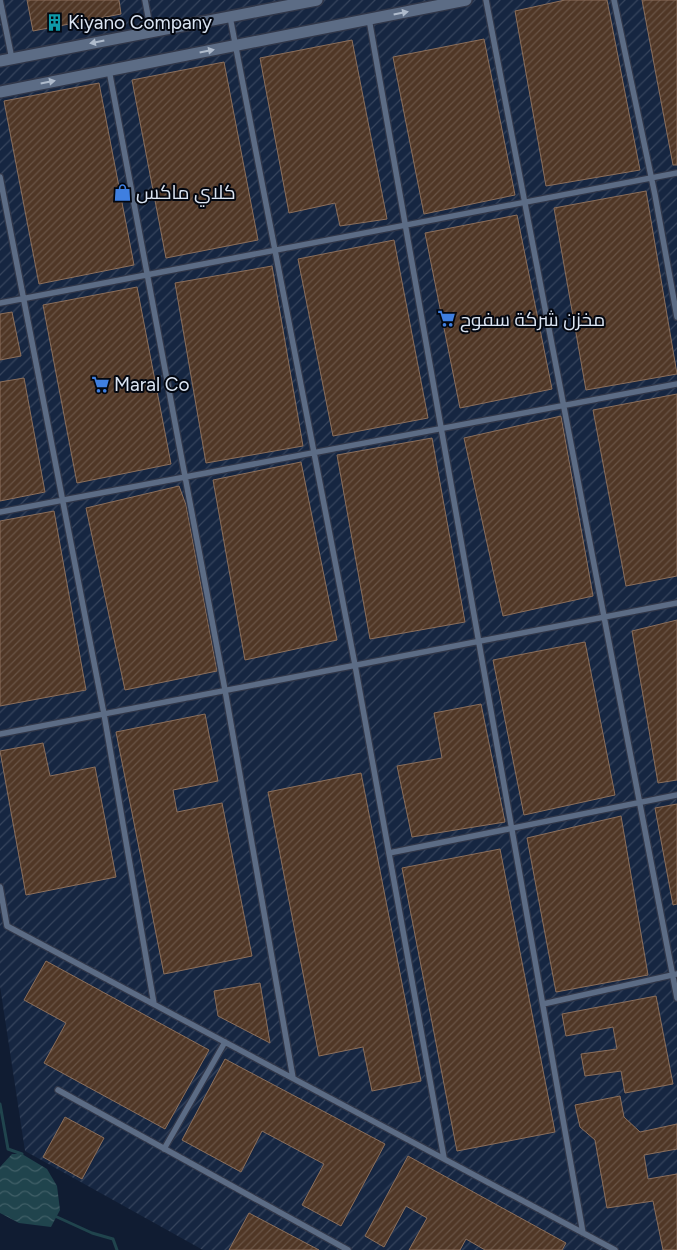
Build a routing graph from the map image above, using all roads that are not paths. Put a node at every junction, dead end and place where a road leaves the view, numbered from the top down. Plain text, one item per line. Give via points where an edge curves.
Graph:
1 (0, 0) edge
2 (145, 0) edge
3 (317, 0) edge
4 (466, 0) edge
5 (486, 0) edge
6 (614, 0) edge
7 (268, 5) edge
8 (230, 17) junction
9 (369, 19) junction
10 (151, 32) junction
11 (235, 45) junction
12 (6, 60) edge
13 (108, 70) junction
14 (0, 92) edge
15 (677, 173) edge
16 (0, 177) edge
17 (651, 178) junction
18 (525, 202) junction
19 (405, 224) junction
20 (275, 250) junction
21 (147, 274) junction
22 (23, 298) junction
23 (0, 303) edge
24 (677, 317) edge
25 (677, 384) edge
26 (564, 406) junction
27 (441, 429) junction
28 (314, 453) junction
29 (185, 477) junction
30 (62, 500) junction
31 (0, 512) edge
32 (677, 603) edge
33 (604, 617) junction
34 (479, 641) junction
35 (355, 665) junction
36 (225, 690) junction
37 (104, 714) junction
38 (0, 734) edge
39 (677, 795) edge
40 (640, 802) junction
41 (512, 828) junction
42 (389, 853) junction
43 (0, 887) edge
44 (675, 975) edge
45 (677, 998) edge
46 (154, 1004) junction
47 (543, 1004) junction
48 (225, 1042) junction
49 (293, 1078) junction
50 (58, 1090) dead end
51 (164, 1149) junction
52 (444, 1158) junction
53 (583, 1233) junction
54 (348, 1250) edge
55 (615, 1250) edge

1 - 12 lane
2 - 10 lane
3 - 7 street
9 -> 4 street
5 - 18 lane
6 - 17 lane
7 - 8 street
8 - 10 street
8 - 11 lane
9 - 11 street
9 - 19 lane
10 -> 12 street
13 -> 11 street
11 - 20 lane
14 -> 13 street
13 - 21 lane
15 - 17 lane
16 - 22 lane
17 - 18 lane
17 - 24 lane
18 - 19 lane
18 - 26 lane
19 - 20 lane
19 - 27 lane
20 - 21 lane
20 - 28 lane
21 - 22 lane
21 - 29 lane
22 - 23 lane
22 - 30 lane
25 - 26 lane
26 - 27 lane
26 - 33 lane
27 - 28 lane
27 - 34 lane
28 - 29 lane
28 - 35 lane
29 - 30 lane
29 - 36 lane
30 - 31 lane
30 - 37 lane
32 - 33 lane
33 - 34 lane
33 - 40 lane
34 - 35 lane
34 - 41 lane
35 - 36 lane
35 - 42 lane
36 - 37 lane
36 - 49 lane
37 - 38 lane
37 - 46 lane
39 - 40 lane
40 - 41 lane
40 - 44 lane
41 - 42 lane
41 - 47 lane
42 - 52 lane
43 - 46 lane via 7,926
44 - 45 lane
44 - 47 lane
46 - 48 lane
47 - 53 lane
48 - 49 lane
48 - 51 lane
49 - 52 lane
50 - 51 lane
51 - 54 lane
52 - 53 lane
53 - 55 lane

